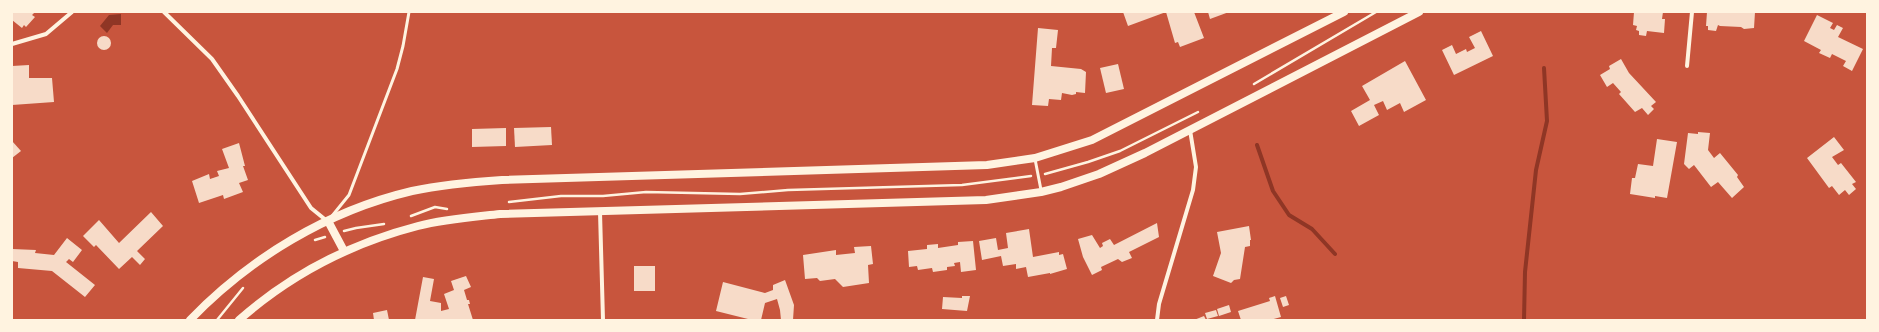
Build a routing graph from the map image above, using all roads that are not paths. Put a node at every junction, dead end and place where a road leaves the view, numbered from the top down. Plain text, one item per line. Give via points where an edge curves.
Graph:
1 (72, 12) edge
2 (164, 12) edge
3 (409, 12) edge
4 (1344, 12) edge
5 (1418, 12) edge
6 (1692, 12) edge
7 (12, 44) edge
8 (1687, 66) dead end
9 (1190, 130) junction
10 (1035, 158) junction
11 (1041, 192) junction
12 (600, 212) junction
13 (328, 221) junction
14 (344, 251) junction
15 (190, 320) edge
16 (239, 320) edge
17 (603, 320) edge
18 (1157, 320) edge

1 - 7 street via 46,34
2 - 13 street via 212,59 311,208
3 - 13 lane via 404,46 397,69 349,195
4 - 10 main road via 1092,140
5 - 9 main road
6 - 8 street
9 - 11 main road via 1099,174
9 - 18 street via 1196,167 1193,190 1159,304
10 - 11 lane
10 - 13 main road via 987,165 502,180 452,184 371,203
11 - 12 main road via 986,200
12 - 14 main road via 500,214 458,218 400,231
12 - 17 street
13 - 14 main road
13 - 15 main road via 287,242 258,261 207,302
14 - 16 main road via 304,272 262,299

